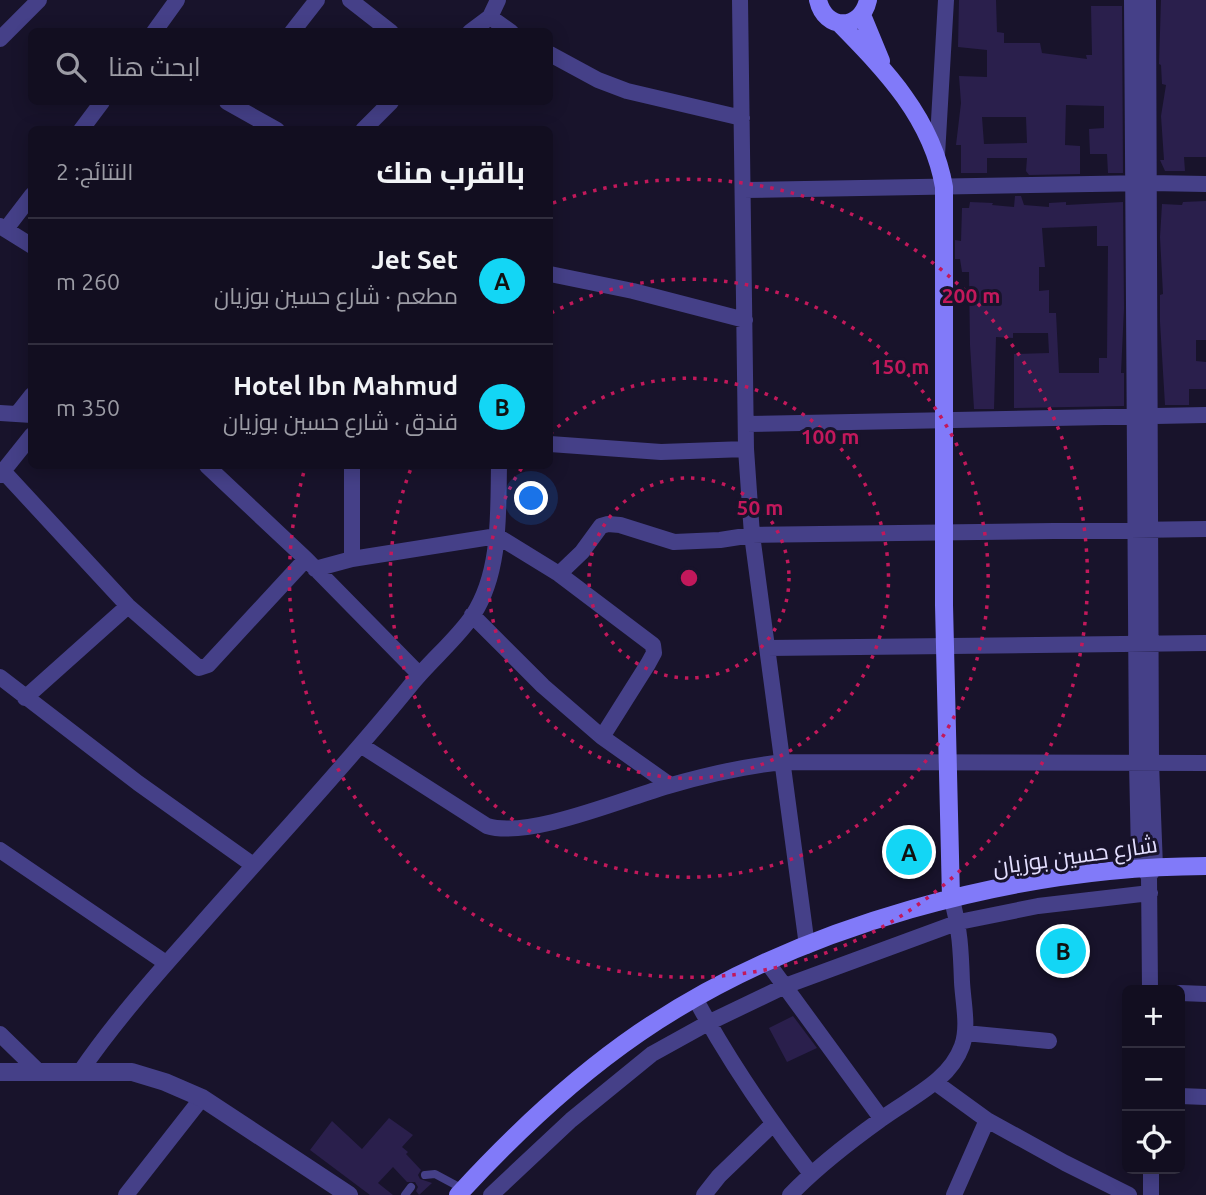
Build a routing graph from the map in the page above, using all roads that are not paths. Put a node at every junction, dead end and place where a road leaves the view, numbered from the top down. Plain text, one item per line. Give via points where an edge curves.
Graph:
1 (39, 0) edge
2 (177, 0) edge
3 (317, 0) edge
4 (351, 0) edge
5 (498, 0) edge
6 (740, 0) edge
7 (946, 0) edge
8 (1132, 0) edge
9 (1148, 0) edge
10 (817, 1) edge
11 (865, 8) edge
12 (489, 17) junction
13 (839, 23) junction
14 (157, 28) edge
15 (295, 28) edge
16 (386, 28) edge
17 (475, 28) edge
18 (505, 28) edge
19 (0, 39) edge
20 (553, 56) edge
21 (886, 71) junction
22 (100, 105) edge
23 (236, 105) edge
24 (388, 105) edge
25 (742, 118) junction
26 (84, 126) edge
27 (269, 126) edge
28 (367, 126) edge
29 (937, 155) junction
30 (1142, 183) junction
31 (1206, 184) edge
32 (944, 187) junction
33 (743, 190) junction
34 (28, 200) edge
35 (3, 228) edge
36 (28, 244) edge
37 (553, 275) edge
38 (745, 320) junction
39 (0, 413) edge
40 (24, 414) edge
41 (1206, 415) edge
42 (1143, 416) junction
43 (944, 420) junction
44 (746, 424) junction
45 (28, 440) edge
46 (553, 444) edge
47 (746, 449) junction
48 (211, 469) edge
49 (352, 469) edge
50 (499, 469) edge
51 (2, 472) edge
52 (1206, 529) edge
53 (1143, 530) junction
54 (945, 532) junction
55 (752, 535) junction
56 (497, 536) junction
57 (352, 559) junction
58 (311, 564) junction
59 (559, 574) junction
60 (128, 606) junction
61 (472, 615) junction
62 (1206, 643) edge
63 (1145, 644) junction
64 (946, 646) junction
65 (767, 648) junction
66 (419, 674) junction
67 (0, 677) edge
68 (25, 698) junction
69 (602, 737) junction
70 (362, 746) junction
71 (784, 762) junction
72 (947, 762) junction
73 (1144, 763) junction
74 (1206, 763) edge
75 (670, 785) junction
76 (0, 850) edge
77 (253, 865) junction
78 (1206, 866) edge
79 (1148, 870) junction
80 (1150, 893) junction
81 (951, 898) junction
82 (959, 922) junction
83 (807, 946) junction
84 (766, 962) junction
85 (166, 964) junction
86 (1150, 985) edge
87 (785, 986) junction
88 (1185, 993) edge
89 (1206, 994) edge
90 (695, 998) junction
91 (708, 1023) junction
92 (965, 1033) junction
93 (0, 1034) edge
94 (1049, 1041) dead end
95 (0, 1072) edge
96 (39, 1072) junction
97 (80, 1072) junction
98 (936, 1083) junction
99 (1185, 1096) edge
100 (1206, 1097) edge
101 (202, 1098) junction
102 (881, 1118) junction
103 (986, 1120) junction
104 (773, 1124) junction
105 (425, 1174) dead end
106 (811, 1174) junction
107 (1151, 1174) edge
108 (411, 1187) dead end
109 (460, 1192) edge
110 (126, 1195) edge
111 (349, 1195) edge
112 (405, 1195) edge
113 (491, 1195) edge
114 (704, 1195) edge
115 (790, 1195) edge
116 (954, 1195) edge
117 (1129, 1195) edge
118 (1151, 1195) edge

1 - 19 street
2 - 14 street
3 - 15 street
4 - 16 street
5 - 12 street
6 - 25 street
7 - 29 street
8 - 30 street
9 - 30 street
10 - 13 main road via 825,16
11 - 13 main road via 855,20
11 - 21 main road
12 - 17 street
12 - 18 street
13 - 21 main road
20 - 25 street via 627,91
21 - 29 main road via 915,111
22 - 26 street
23 - 27 street
24 - 28 street
25 - 33 street
29 - 32 main road
30 - 31 street
30 - 32 street
30 - 42 street
32 - 33 street
32 - 43 main road
33 - 38 street
34 - 35 street
35 - 36 street
37 - 38 street
38 - 44 street
39 - 40 street
41 - 42 street
42 - 43 street
42 - 53 street
43 - 44 street
43 - 54 main road
44 - 47 street
45 - 51 street
46 - 47 street via 661,452
47 - 55 street
48 - 58 street
49 - 57 street
50 - 56 street
51 - 60 street
52 - 53 street
53 - 54 street
53 - 63 street
54 - 55 street
54 - 64 main road
55 - 59 street via 674,542 608,524 601,526
55 - 65 street
56 - 57 street
56 - 59 street
56 - 61 street via 489,577
57 - 58 street
58 - 60 street via 202,668
58 - 66 street
59 - 69 street via 655,649
60 - 68 street
61 - 66 street
61 - 69 street
62 - 63 street
63 - 64 street
63 - 73 street
64 - 65 street
64 - 72 main road
65 - 71 street
66 - 70 street
67 - 68 street
68 - 77 street
69 - 75 street
70 - 75 street via 487,827 505,830 537,826
70 - 77 street
71 - 72 street
71 - 75 street
71 - 83 street
72 - 73 street
72 - 81 main road
73 - 74 street
73 - 79 street via 1139,855
76 - 85 street
77 - 85 street
78 - 79 main road, شارع حسين بوزيان
79 - 80 street
79 - 81 main road, شارع حسين بوزيان via 1039,880
80 - 82 street via 1038,906
80 - 86 street
81 - 82 street
81 - 83 main road, شارع حسين بوزيان
82 - 87 street
82 - 92 street
83 - 84 main road, شارع حسين بوزيان
84 - 87 street
84 - 90 main road, شارع حسين بوزيان
85 - 97 street
87 - 91 street
87 - 102 street
88 - 89 street
90 - 91 street
90 - 109 main road, شارع حسين بوزيان via 582,1076 527,1123
91 - 104 street
91 - 113 street via 652,1054 619,1079
92 - 94 street
92 - 98 street via 960,1050
93 - 96 street
95 - 96 street
96 - 97 street
97 - 101 street via 145,1074
98 - 102 street
98 - 103 street
99 - 100 street
101 - 110 street
101 - 111 street
102 - 106 street
103 - 116 street
103 - 117 street
104 - 106 street
104 - 114 street
105 - 109 lane via 435,1174
106 - 115 street
107 - 118 street
108 - 112 lane

